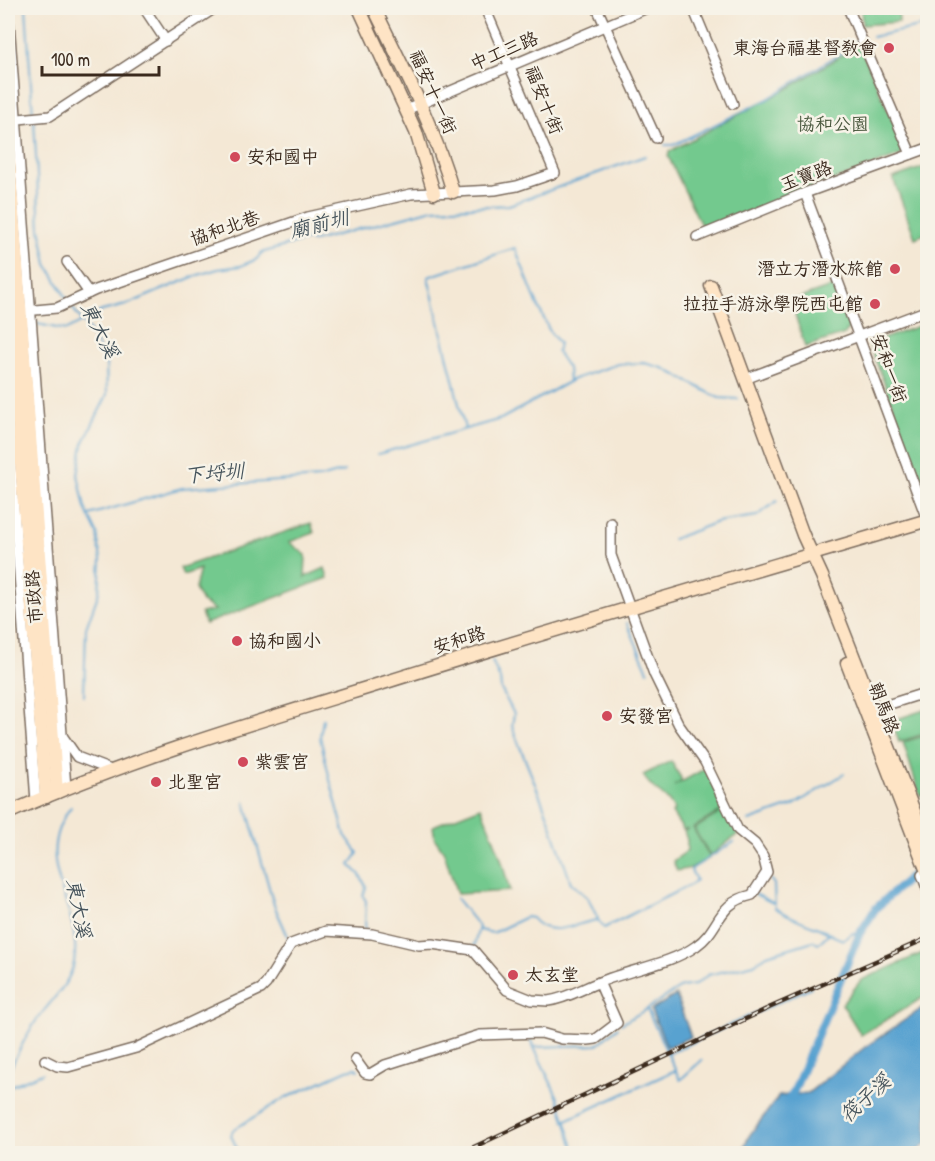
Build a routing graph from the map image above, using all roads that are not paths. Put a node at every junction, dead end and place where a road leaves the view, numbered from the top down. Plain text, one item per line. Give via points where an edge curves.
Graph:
1 (8, 8) edge
2 (144, 8) edge
3 (215, 8) edge
4 (359, 8) edge
5 (374, 8) edge
6 (485, 8) edge
7 (597, 8) edge
8 (647, 8) edge
9 (693, 8) edge
10 (848, 8) edge
11 (605, 26) junction
12 (166, 41) junction
13 (512, 66) junction
14 (419, 104) junction
15 (733, 104) dead end
16 (406, 110) junction
17 (11, 119) edge
18 (656, 138) dead end
19 (8, 147) edge
20 (927, 148) edge
21 (911, 154) junction
22 (555, 173) joint
23 (453, 192) junction
24 (434, 193) junction
25 (805, 193) junction
26 (697, 237) dead end
27 (67, 262) dead end
28 (711, 286) dead end
29 (8, 290) edge
30 (86, 294) junction
31 (927, 310) edge
32 (17, 311) edge
33 (860, 335) junction
34 (745, 379) junction
35 (8, 426) edge
36 (927, 521) edge
37 (611, 523) dead end
38 (812, 555) junction
39 (628, 609) junction
40 (927, 692) edge
41 (874, 709) junction
42 (61, 733) junction
43 (111, 770) junction
44 (51, 795) junction
45 (8, 813) edge
46 (927, 847) edge
47 (927, 874) edge
48 (927, 891) edge
49 (599, 982) junction
50 (355, 1059) dead end
51 (45, 1060) dead end

1 - 17 street, 市政路
2 - 12 street
3 - 12 street
4 - 16 street
5 - 14 street, 福安十一街
6 - 13 street, 福安十街
7 - 11 street
8 - 11 street, 中工三路
9 - 15 street
10 - 21 street
11 - 13 street, 中工三路
11 - 18 street
12 - 17 street via 50,116
13 - 14 street, 中工三路
13 - 22 street, 福安十街
14 - 16 street, 中工三路
14 - 23 street, 福安十一街
16 - 24 street
17 - 32 street, 市政路
19 - 32 street, 市政路
20 - 21 street, 玉寶路
21 - 25 street, 玉寶路
22 - 23 street, 協和北巷 via 517,186
23 - 24 street, 協和北巷
24 - 30 street, 協和北巷 via 411,194 308,218
25 - 26 street, 玉寶路
25 - 33 street, 安和一街
27 - 30 street
28 - 34 street, 朝馬路
29 - 32 street, 市政路
30 - 32 street, 協和北巷 via 61,306
31 - 33 street
32 - 42 street, 市政路
32 - 44 street, 市政路
33 - 34 street
33 - 36 street, 安和一街
34 - 38 street, 朝馬路
35 - 44 street, 市政路
36 - 38 street, 安和路
37 - 39 street via 611,555
38 - 39 street, 安和路
38 - 41 street, 朝馬路
38 - 47 street, 朝馬路 via 812,571
39 - 43 street, 安和路 via 431,667
39 - 49 street via 679,725 705,762 738,830 755,844 767,869 752,895 733,900 694,948
40 - 41 street
41 - 46 street, 朝馬路
42 - 43 street via 77,757
42 - 44 street, 市政路
43 - 44 street, 安和路
44 - 45 street, 安和路
47 - 48 street via 922,875
49 - 50 street via 617,1023 592,1040 562,1039 541,1033 480,1035 385,1065 370,1074 365,1074
49 - 51 street via 555,1000 532,1000 507,990 473,950 326,931 291,944 261,988 136,1047 68,1067

